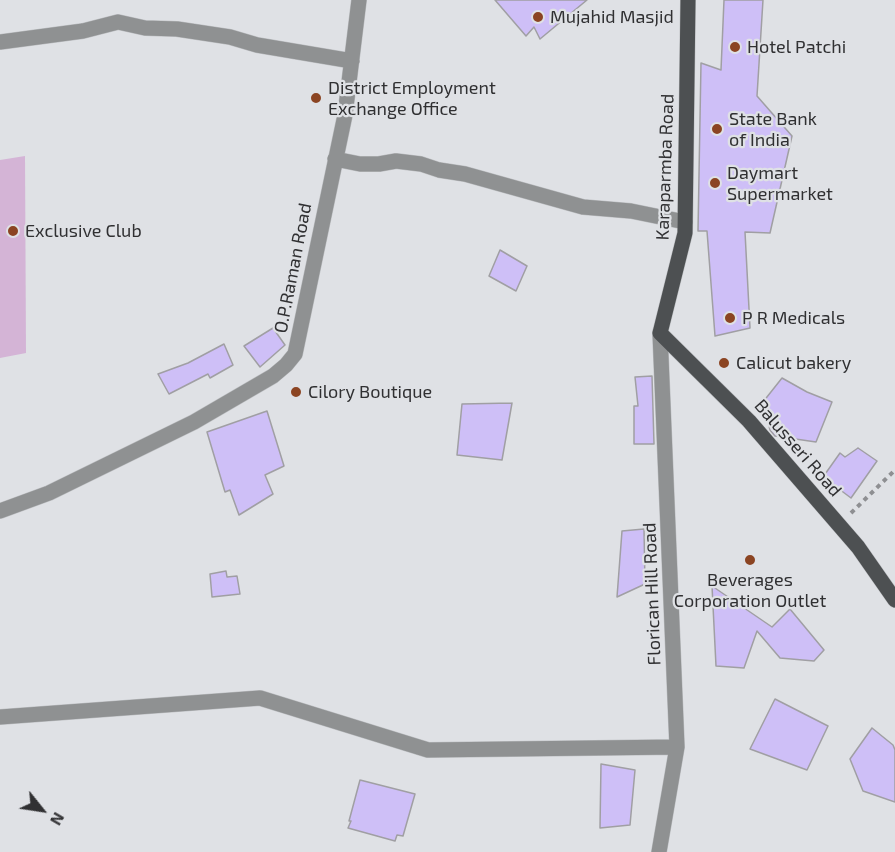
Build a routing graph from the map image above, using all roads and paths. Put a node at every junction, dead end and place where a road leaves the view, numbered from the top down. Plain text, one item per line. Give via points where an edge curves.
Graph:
1 (359, 0) edge
2 (688, 0) edge
3 (0, 42) edge
4 (352, 61) junction
5 (335, 159) junction
6 (685, 222) junction
7 (660, 333) junction
8 (895, 470) edge
9 (0, 511) edge
10 (846, 518) dead end
11 (895, 600) edge
12 (0, 717) edge
13 (677, 747) junction
14 (659, 852) edge

1 - 4 street, O.P.Raman Road
2 - 6 main road, Karaparmba Road
3 - 4 street via 83,31 118,22 230,37
4 - 5 street, O.P.Raman Road
5 - 6 street via 360,164 421,164 584,207
5 - 9 street, O.P.Raman Road via 295,354 286,365 194,423 50,492
6 - 7 main road, Karaparmba Road
7 - 11 main road, Balusseri Road via 749,421 858,547
7 - 13 street, Florican Hill Road
8 - 10 path
12 - 13 street via 260,698 428,750
13 - 14 street, Florican Hill Road

